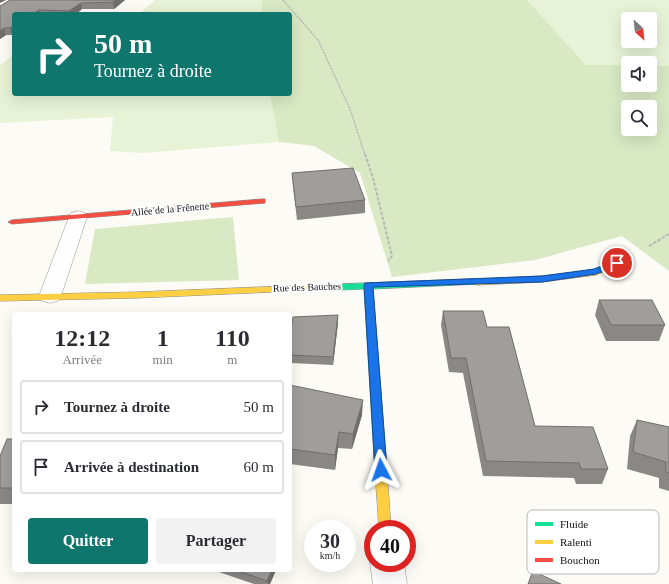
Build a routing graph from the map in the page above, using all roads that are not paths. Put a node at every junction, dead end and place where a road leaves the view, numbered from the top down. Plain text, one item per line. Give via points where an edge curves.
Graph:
1 (262, 200) dead end
2 (78, 217) junction
3 (12, 222) dead end
4 (627, 259) dead end
5 (368, 285) junction
6 (50, 296) junction
7 (0, 298) edge
8 (383, 520) edge
9 (388, 572) edge
10 (390, 584) edge

1 - 2 street, Allée de la Frênette
2 - 3 street, Allée de la Frênette
2 - 6 street
4 - 5 street, Rue des Bauches via 596,272 542,279
5 - 6 street, Rue des Bauches via 137,295
5 - 8 street
6 - 7 street, Rue des Bauches
9 - 10 street

